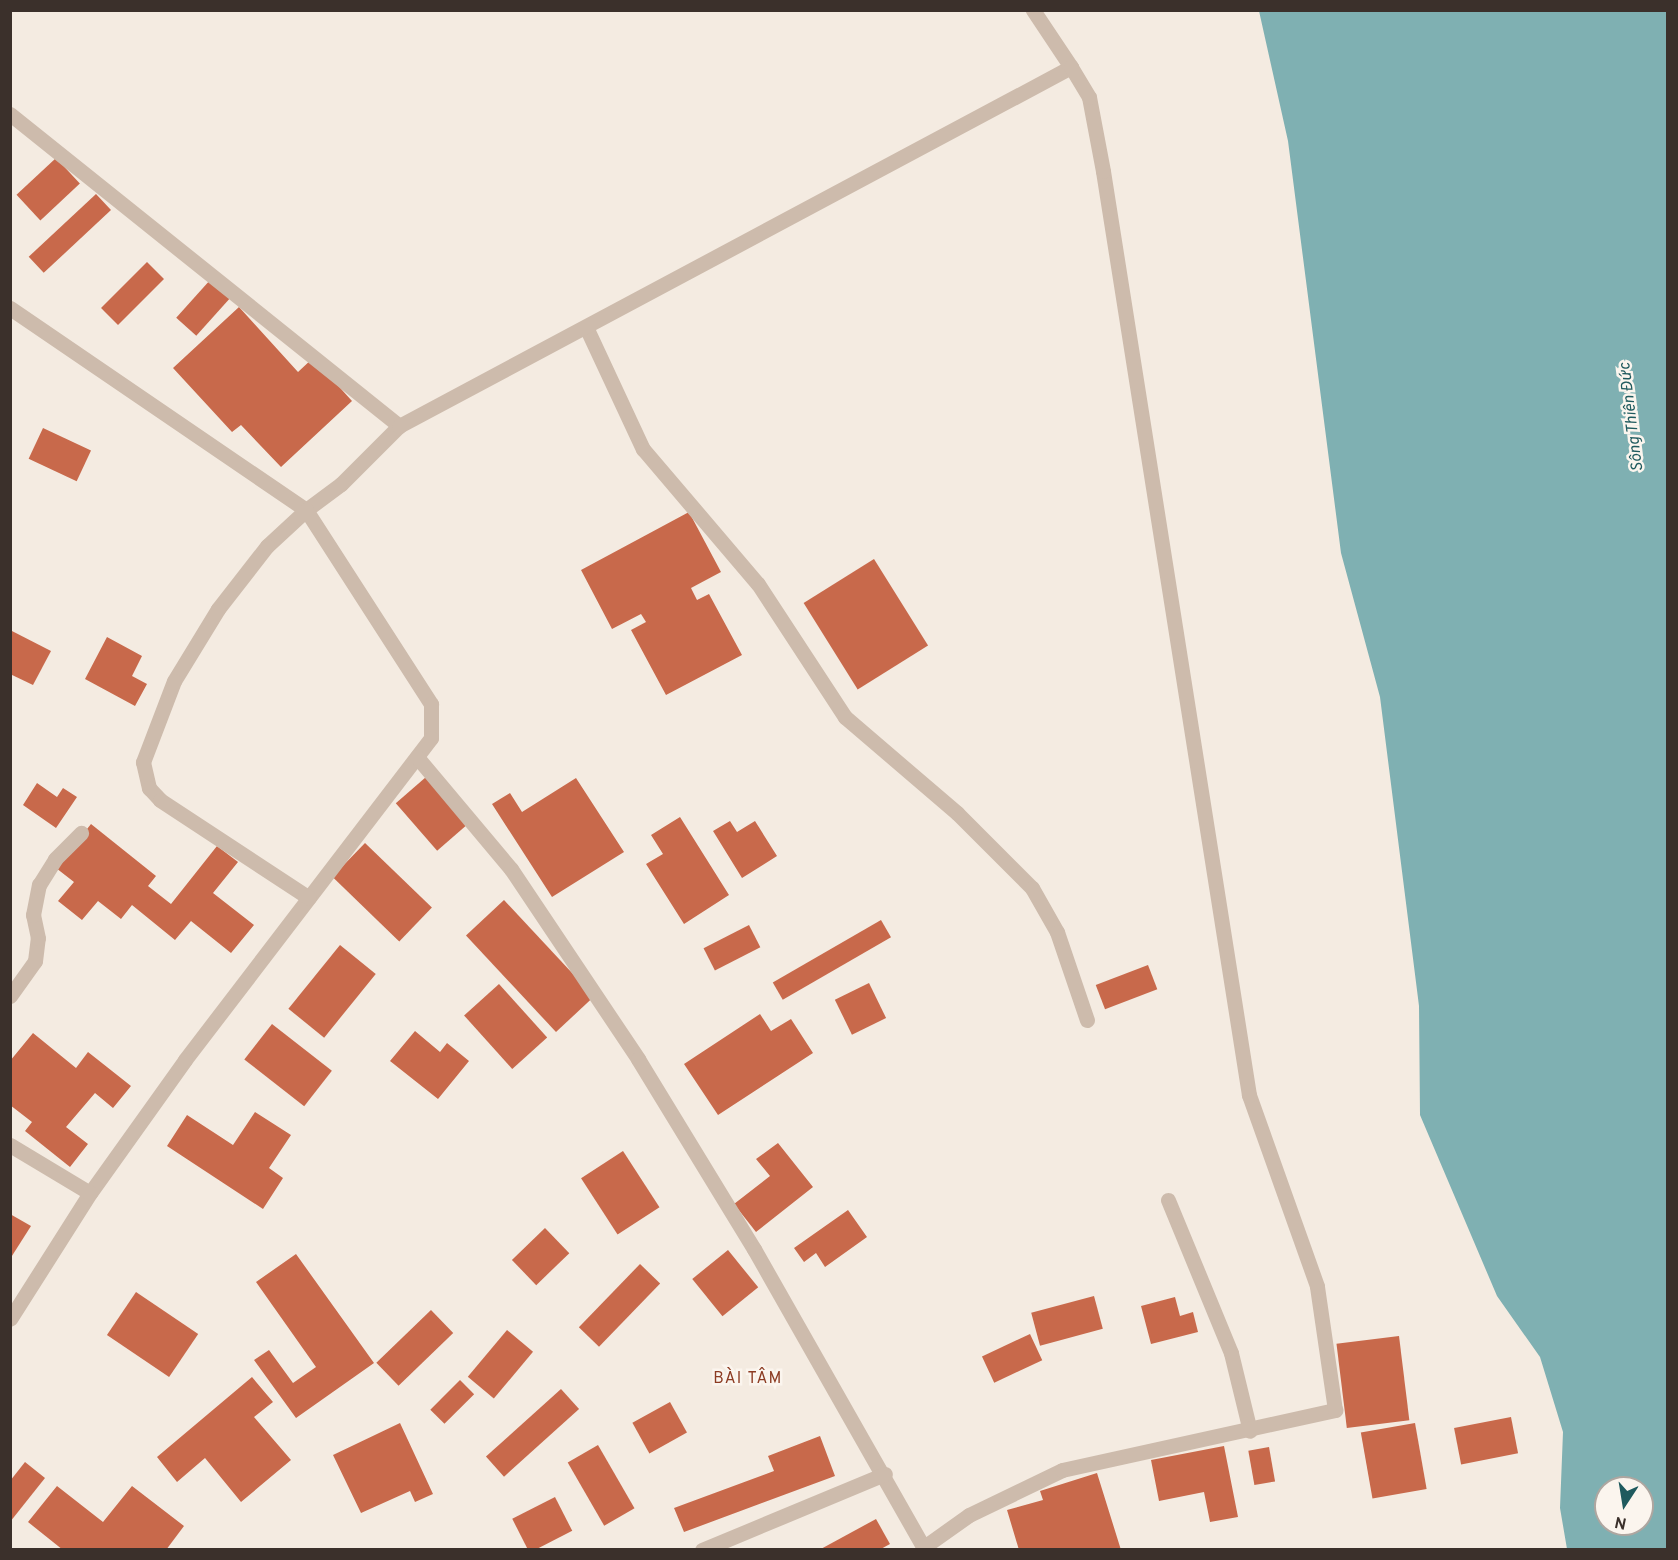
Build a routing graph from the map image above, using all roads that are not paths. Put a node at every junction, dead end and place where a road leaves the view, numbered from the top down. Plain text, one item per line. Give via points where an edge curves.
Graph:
1 (1033, 10) edge
2 (1071, 67) junction
3 (10, 114) edge
4 (10, 308) edge
5 (586, 327) junction
6 (399, 426) junction
7 (306, 510) junction
8 (417, 757) junction
9 (81, 833) dead end
10 (309, 898) junction
11 (10, 996) edge
12 (1088, 1020) dead end
13 (10, 1146) edge
14 (90, 1193) junction
15 (1168, 1200) dead end
16 (10, 1319) edge
17 (1250, 1431) junction
18 (885, 1474) junction
19 (925, 1548) edge
20 (702, 1550) edge

1 - 2 street
2 - 5 street
2 - 17 street via 1089,97 1103,171 1249,1095 1317,1286 1333,1393 1335,1410
3 - 6 street
4 - 7 street
5 - 6 street
5 - 12 street via 643,449 758,584 845,717 957,813 1032,888 1057,932
6 - 7 street via 341,484
7 - 8 street via 431,704 431,738
7 - 10 street via 267,546 218,609 174,681 143,762 149,788 160,800
8 - 10 street
8 - 18 street via 511,869 638,1059
9 - 11 street via 55,859 39,885 33,915 38,938 35,961
10 - 14 street
13 - 14 street
14 - 16 street
15 - 17 street via 1231,1353
17 - 19 street via 1062,1470 969,1515
18 - 19 street
18 - 20 street

